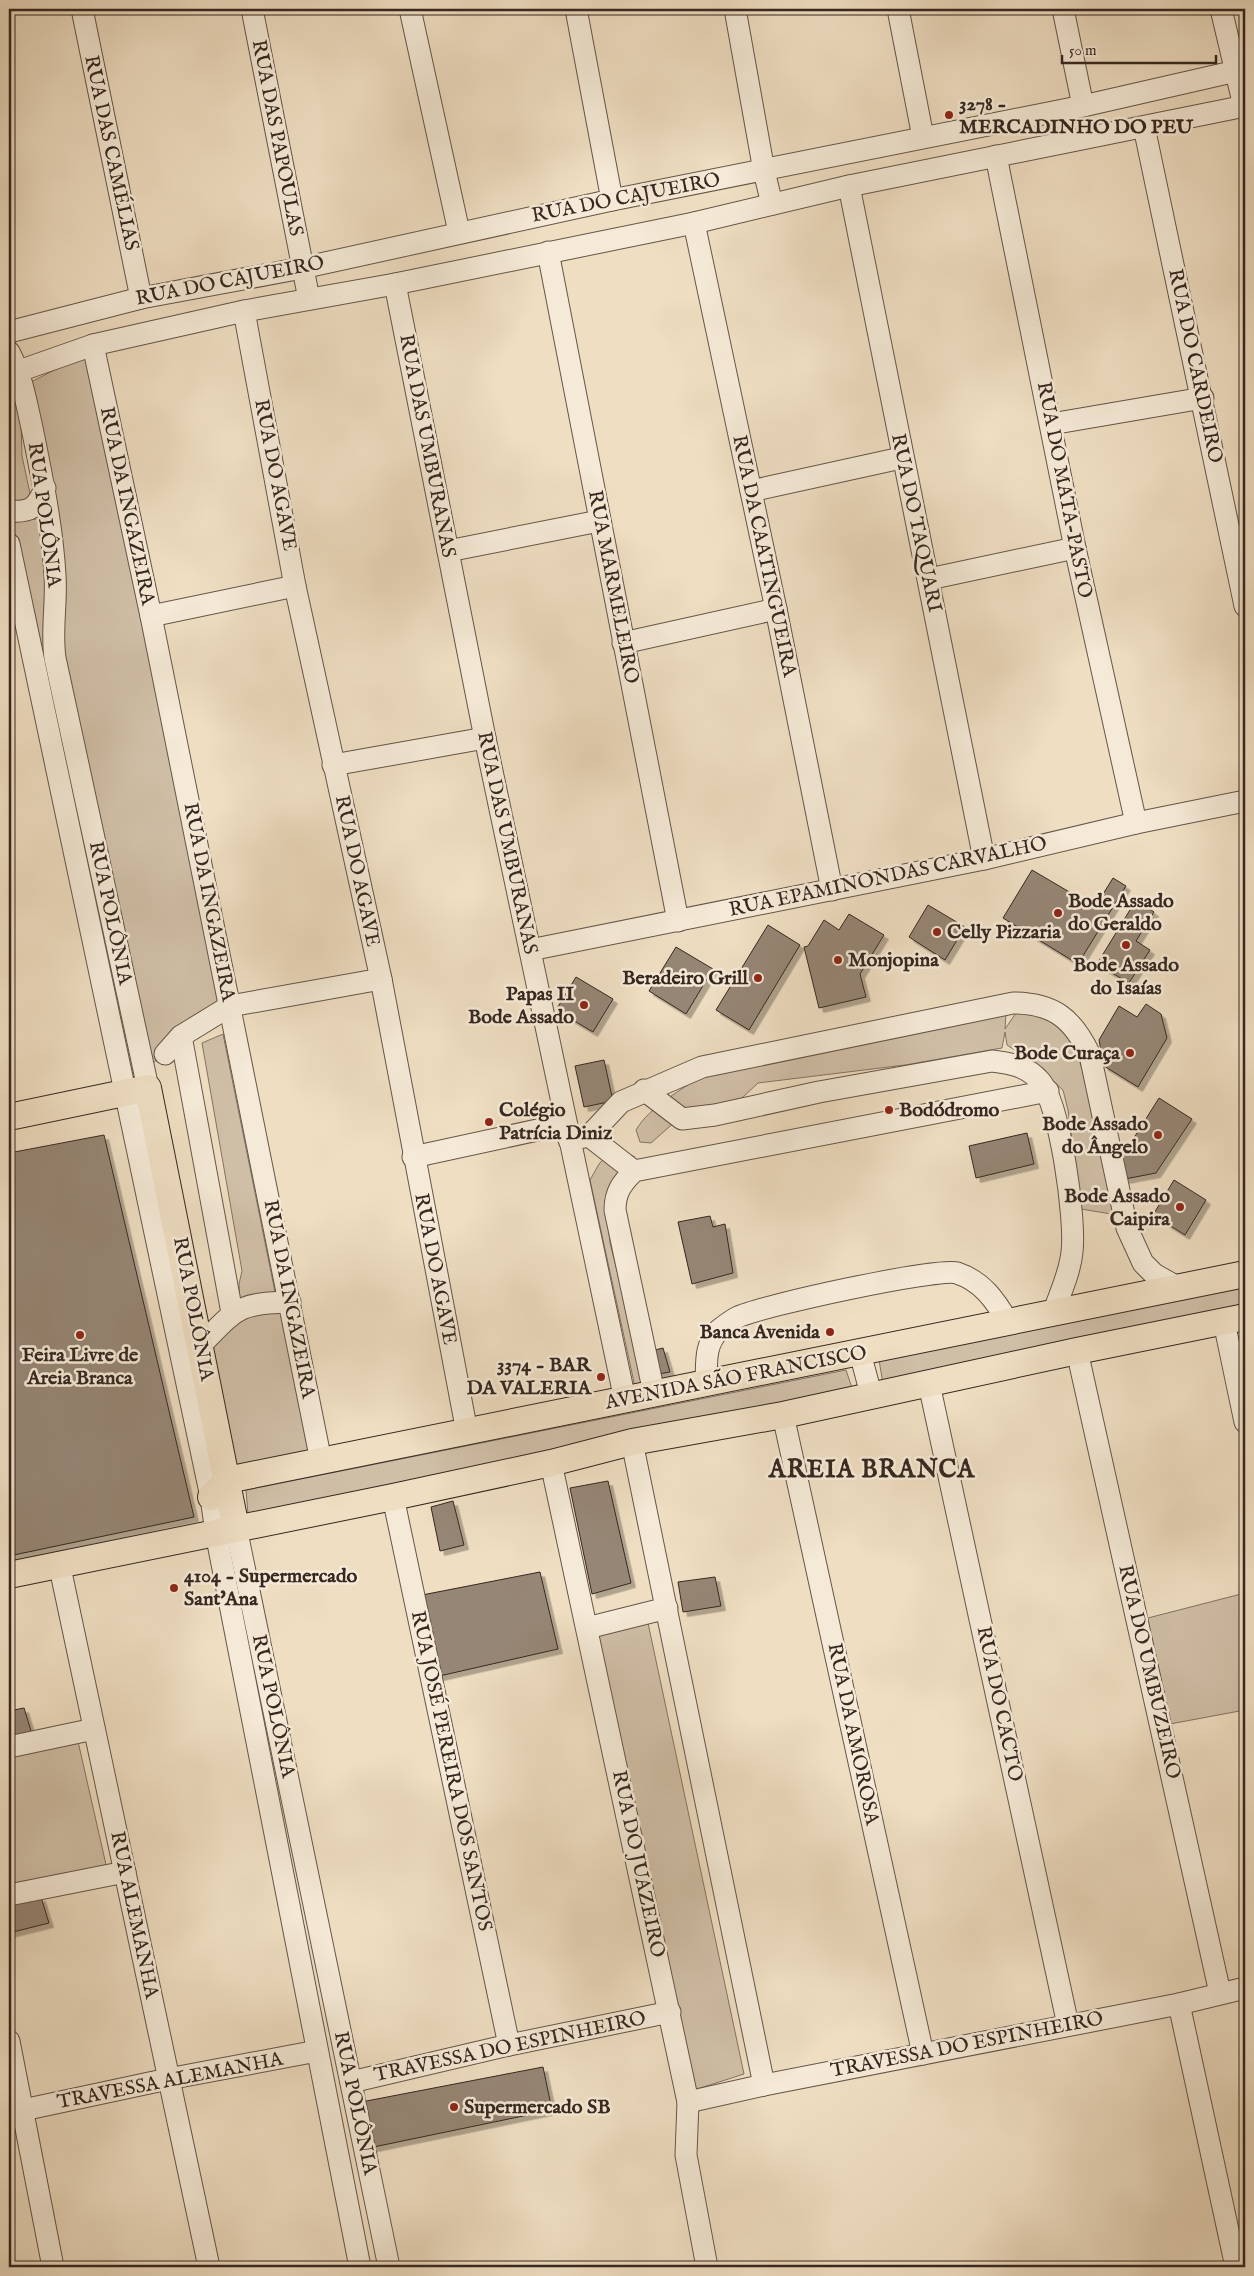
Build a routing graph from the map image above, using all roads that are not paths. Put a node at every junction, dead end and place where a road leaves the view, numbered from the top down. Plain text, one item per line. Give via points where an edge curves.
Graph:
1 (82, 9) edge
2 (252, 9) edge
3 (410, 9) edge
4 (576, 9) edge
5 (735, 9) edge
6 (898, 9) edge
7 (1063, 9) edge
8 (1221, 9) edge
9 (1241, 70) edge
10 (1083, 106) junction
11 (1244, 106) edge
12 (1144, 127) junction
13 (923, 137) junction
14 (996, 156) junction
15 (764, 171) junction
16 (850, 186) junction
17 (612, 200) junction
18 (772, 204) junction
19 (694, 223) junction
20 (459, 232) junction
21 (548, 252) junction
22 (302, 268) junction
23 (395, 284) junction
24 (141, 298) junction
25 (309, 299) junction
26 (244, 311) junction
27 (9, 332) edge
28 (93, 345) junction
29 (9, 352) edge
30 (19, 370) junction
31 (1203, 398) junction
32 (1051, 424) junction
33 (902, 458) junction
34 (45, 488) junction
35 (751, 491) junction
36 (9, 511) edge
37 (599, 521) junction
38 (9, 544) edge
39 (1075, 548) junction
40 (448, 551) junction
41 (929, 579) junction
42 (295, 586) junction
43 (1245, 606) edge
44 (776, 610) junction
45 (150, 616) junction
46 (623, 643) junction
47 (485, 738) junction
48 (333, 765) junction
49 (1245, 801) edge
50 (1136, 824) junction
51 (984, 859) junction
52 (832, 890) junction
53 (678, 921) junction
54 (530, 950) junction
55 (381, 980) junction
56 (230, 1006) junction
57 (181, 1036) junction
58 (165, 1054) dead end
59 (137, 1090) junction
60 (644, 1090) junction
61 (1048, 1091) junction
62 (9, 1117) edge
63 (574, 1133) junction
64 (413, 1157) junction
65 (634, 1170) junction
66 (1245, 1274) edge
67 (1179, 1288) junction
68 (290, 1302) junction
69 (232, 1314) junction
70 (1053, 1314) junction
71 (1235, 1320) edge
72 (1008, 1322) junction
73 (200, 1346) junction
74 (1078, 1351) junction
75 (860, 1353) junction
76 (706, 1383) junction
77 (929, 1384) junction
78 (654, 1394) junction
79 (871, 1394) junction
80 (625, 1400) junction
81 (783, 1415) junction
82 (1245, 1422) edge
83 (467, 1432) junction
84 (632, 1442) junction
85 (321, 1461) junction
86 (551, 1463) junction
87 (219, 1489) junction
88 (393, 1497) junction
89 (226, 1531) junction
90 (59, 1563) junction
91 (9, 1575) edge
92 (667, 1608) junction
93 (587, 1628) junction
94 (94, 1729) junction
95 (9, 1747) edge
96 (125, 1872) junction
97 (9, 1895) edge
98 (1245, 1988) edge
99 (1220, 1993) junction
100 (1179, 2004) junction
101 (670, 2012) junction
102 (1068, 2025) junction
103 (9, 2041) edge
104 (509, 2045) junction
105 (317, 2051) junction
106 (923, 2054) junction
107 (168, 2079) junction
108 (351, 2082) junction
109 (764, 2085) junction
110 (688, 2102) junction
111 (23, 2110) junction
112 (53, 2267) edge
113 (210, 2267) edge
114 (360, 2267) edge
115 (389, 2267) edge
116 (707, 2267) edge
117 (1236, 2267) edge

1 - 24 street, RUA DAS CAMÉLIAS
2 - 22 street, RUA DAS PAPOULAS
3 - 20 street
4 - 17 street
5 - 15 street
6 - 13 street
7 - 10 street
8 - 9 street
9 - 10 street, RUA DO CAJUEIRO
9 - 11 street
10 - 13 street, RUA DO CAJUEIRO
11 - 12 street, RUA DO CAJUEIRO
12 - 14 street, RUA DO CAJUEIRO
12 - 31 street, RUA DO CARDEIRO
13 - 15 street, RUA DO CAJUEIRO
14 - 16 street, RUA DO CAJUEIRO
14 - 32 street, RUA DO MATA-PASTO
15 - 17 street, RUA DO CAJUEIRO
15 - 18 street
16 - 18 street, RUA DO CAJUEIRO
16 - 33 street, RUA DO TAQUARI
17 - 20 street, RUA DO CAJUEIRO
18 - 19 street, RUA DO CAJUEIRO
19 - 21 street, RUA DO CAJUEIRO
19 - 35 street, RUA DA CAATINGUEIRA
20 - 22 street, RUA DO CAJUEIRO
21 - 23 street, RUA DO CAJUEIRO
21 - 37 street, RUA MARMELEIRO
22 - 24 street, RUA DO CAJUEIRO
22 - 25 street, RUA DAS PAPOULAS
23 - 25 street, RUA DO CAJUEIRO
23 - 40 street, RUA DAS UMBURANAS
24 - 27 street, RUA DO CAJUEIRO
25 - 26 street, RUA DO CAJUEIRO
26 - 28 street, RUA DO CAJUEIRO
26 - 42 street, RUA DO AGAVE
28 - 30 street, RUA DO CAJUEIRO
28 - 45 street, RUA DA INGAZEIRA
29 - 30 street, RUA POLÔNIA
30 - 34 street, RUA POLÔNIA
31 - 32 street
31 - 43 street, RUA DO CARDEIRO
32 - 39 street, RUA DO MATA-PASTO
33 - 35 street
33 - 41 street, RUA DO TAQUARI
34 - 36 street via 38,504 32,508
34 - 59 street, RUA POLÔNIA via 55,575 52,636 55,658
35 - 44 street, RUA DA CAATINGUEIRA
37 - 40 street
37 - 46 street, RUA MARMELEIRO
38 - 59 street, RUA POLÔNIA
39 - 41 street
39 - 50 street, RUA DO MATA-PASTO
40 - 47 street, RUA DAS UMBURANAS
41 - 51 street, RUA DO TAQUARI
42 - 45 street
42 - 48 street, RUA DO AGAVE
44 - 46 street
44 - 52 street, RUA DA CAATINGUEIRA
45 - 56 street, RUA DA INGAZEIRA
46 - 53 street, RUA MARMELEIRO
47 - 48 street
47 - 54 street, RUA DAS UMBURANAS
48 - 55 street, RUA DO AGAVE
49 - 50 street, RUA EPAMINONDAS CARVALHO
50 - 51 street, RUA EPAMINONDAS CARVALHO
51 - 52 street, RUA EPAMINONDAS CARVALHO
52 - 53 street, RUA EPAMINONDAS CARVALHO
53 - 54 street, RUA EPAMINONDAS CARVALHO
54 - 63 street, RUA DAS UMBURANAS
55 - 56 street
55 - 64 street, RUA DO AGAVE
56 - 57 street
56 - 68 street, RUA DA INGAZEIRA
57 - 58 street
57 - 69 street
59 - 62 main road
59 - 73 main road, RUA POLÔNIA
59 - 87 street, RUA POLÔNIA
60 - 61 street via 682,1119 698,1118 992,1061 1013,1063 1027,1069
60 - 63 street
60 - 67 street via 702,1067 728,1061 1013,1002 1046,1006 1080,1033 1090,1055 1127,1228 1136,1249 1154,1274
61 - 65 street
61 - 70 street via 1056,1115 1073,1222 1069,1269
63 - 64 street
63 - 65 street
63 - 80 street, RUA DAS UMBURANAS
64 - 83 street, RUA DO AGAVE
65 - 78 street via 616,1194 615,1217
66 - 67 main road, AVENIDA SÃO FRANCISCO
67 - 70 main road, AVENIDA SÃO FRANCISCO
68 - 69 street via 260,1302
68 - 85 street, RUA DA INGAZEIRA
69 - 73 street
70 - 72 main road, AVENIDA SÃO FRANCISCO
71 - 74 main road, AVENIDA SÃO FRANCISCO
71 - 82 street
72 - 75 main road, AVENIDA SÃO FRANCISCO
72 - 76 street via 984,1288 956,1272 901,1278 738,1317 720,1330 708,1346
73 - 87 main road, RUA POLÔNIA
74 - 77 main road, AVENIDA SÃO FRANCISCO
74 - 99 street, RUA DO UMBUZEIRO
75 - 76 main road, AVENIDA SÃO FRANCISCO
75 - 79 street
76 - 78 main road, AVENIDA SÃO FRANCISCO
77 - 79 main road, AVENIDA SÃO FRANCISCO
77 - 102 street, RUA DO CACTO
78 - 80 main road, AVENIDA SÃO FRANCISCO
79 - 81 main road, AVENIDA SÃO FRANCISCO
80 - 83 main road, AVENIDA SÃO FRANCISCO
81 - 84 main road, AVENIDA SÃO FRANCISCO
81 - 106 street, RUA DA AMOROSA
83 - 85 main road, AVENIDA SÃO FRANCISCO
84 - 86 main road, AVENIDA SÃO FRANCISCO
84 - 92 street
85 - 87 main road, AVENIDA SÃO FRANCISCO
86 - 88 main road, AVENIDA SÃO FRANCISCO
86 - 93 street, RUA DO JUAZEIRO
87 - 89 main road, RUA POLÔNIA
88 - 89 main road, AVENIDA SÃO FRANCISCO
88 - 104 street, RUA JOSÉ PEREIRA DOS SANTOS
89 - 90 main road, AVENIDA SÃO FRANCISCO
89 - 105 street, RUA POLÔNIA
89 - 108 street, RUA POLÔNIA
90 - 91 main road, AVENIDA SÃO FRANCISCO
90 - 94 street, RUA ALEMANHA
92 - 93 street
92 - 109 street
93 - 101 street, RUA DO JUAZEIRO
94 - 95 street
94 - 96 street, RUA ALEMANHA
96 - 97 street
96 - 107 street, RUA ALEMANHA
98 - 99 street, TRAVESSA DO ESPINHEIRO
99 - 100 street, TRAVESSA DO ESPINHEIRO
100 - 102 street, TRAVESSA DO ESPINHEIRO
100 - 117 street
101 - 104 street, TRAVESSA DO ESPINHEIRO
101 - 110 street, RUA DO JUAZEIRO
102 - 106 street, TRAVESSA DO ESPINHEIRO
103 - 111 street
104 - 108 street, TRAVESSA DO ESPINHEIRO
105 - 107 street, TRAVESSA ALEMANHA
105 - 114 street, RUA POLÔNIA
106 - 109 street, TRAVESSA DO ESPINHEIRO
107 - 111 street, TRAVESSA ALEMANHA
107 - 113 street, RUA ALEMANHA
108 - 115 street, RUA POLÔNIA
109 - 110 street, TRAVESSA DO ESPINHEIRO
110 - 116 street, RUA DO JUAZEIRO via 686,2155
111 - 112 street

